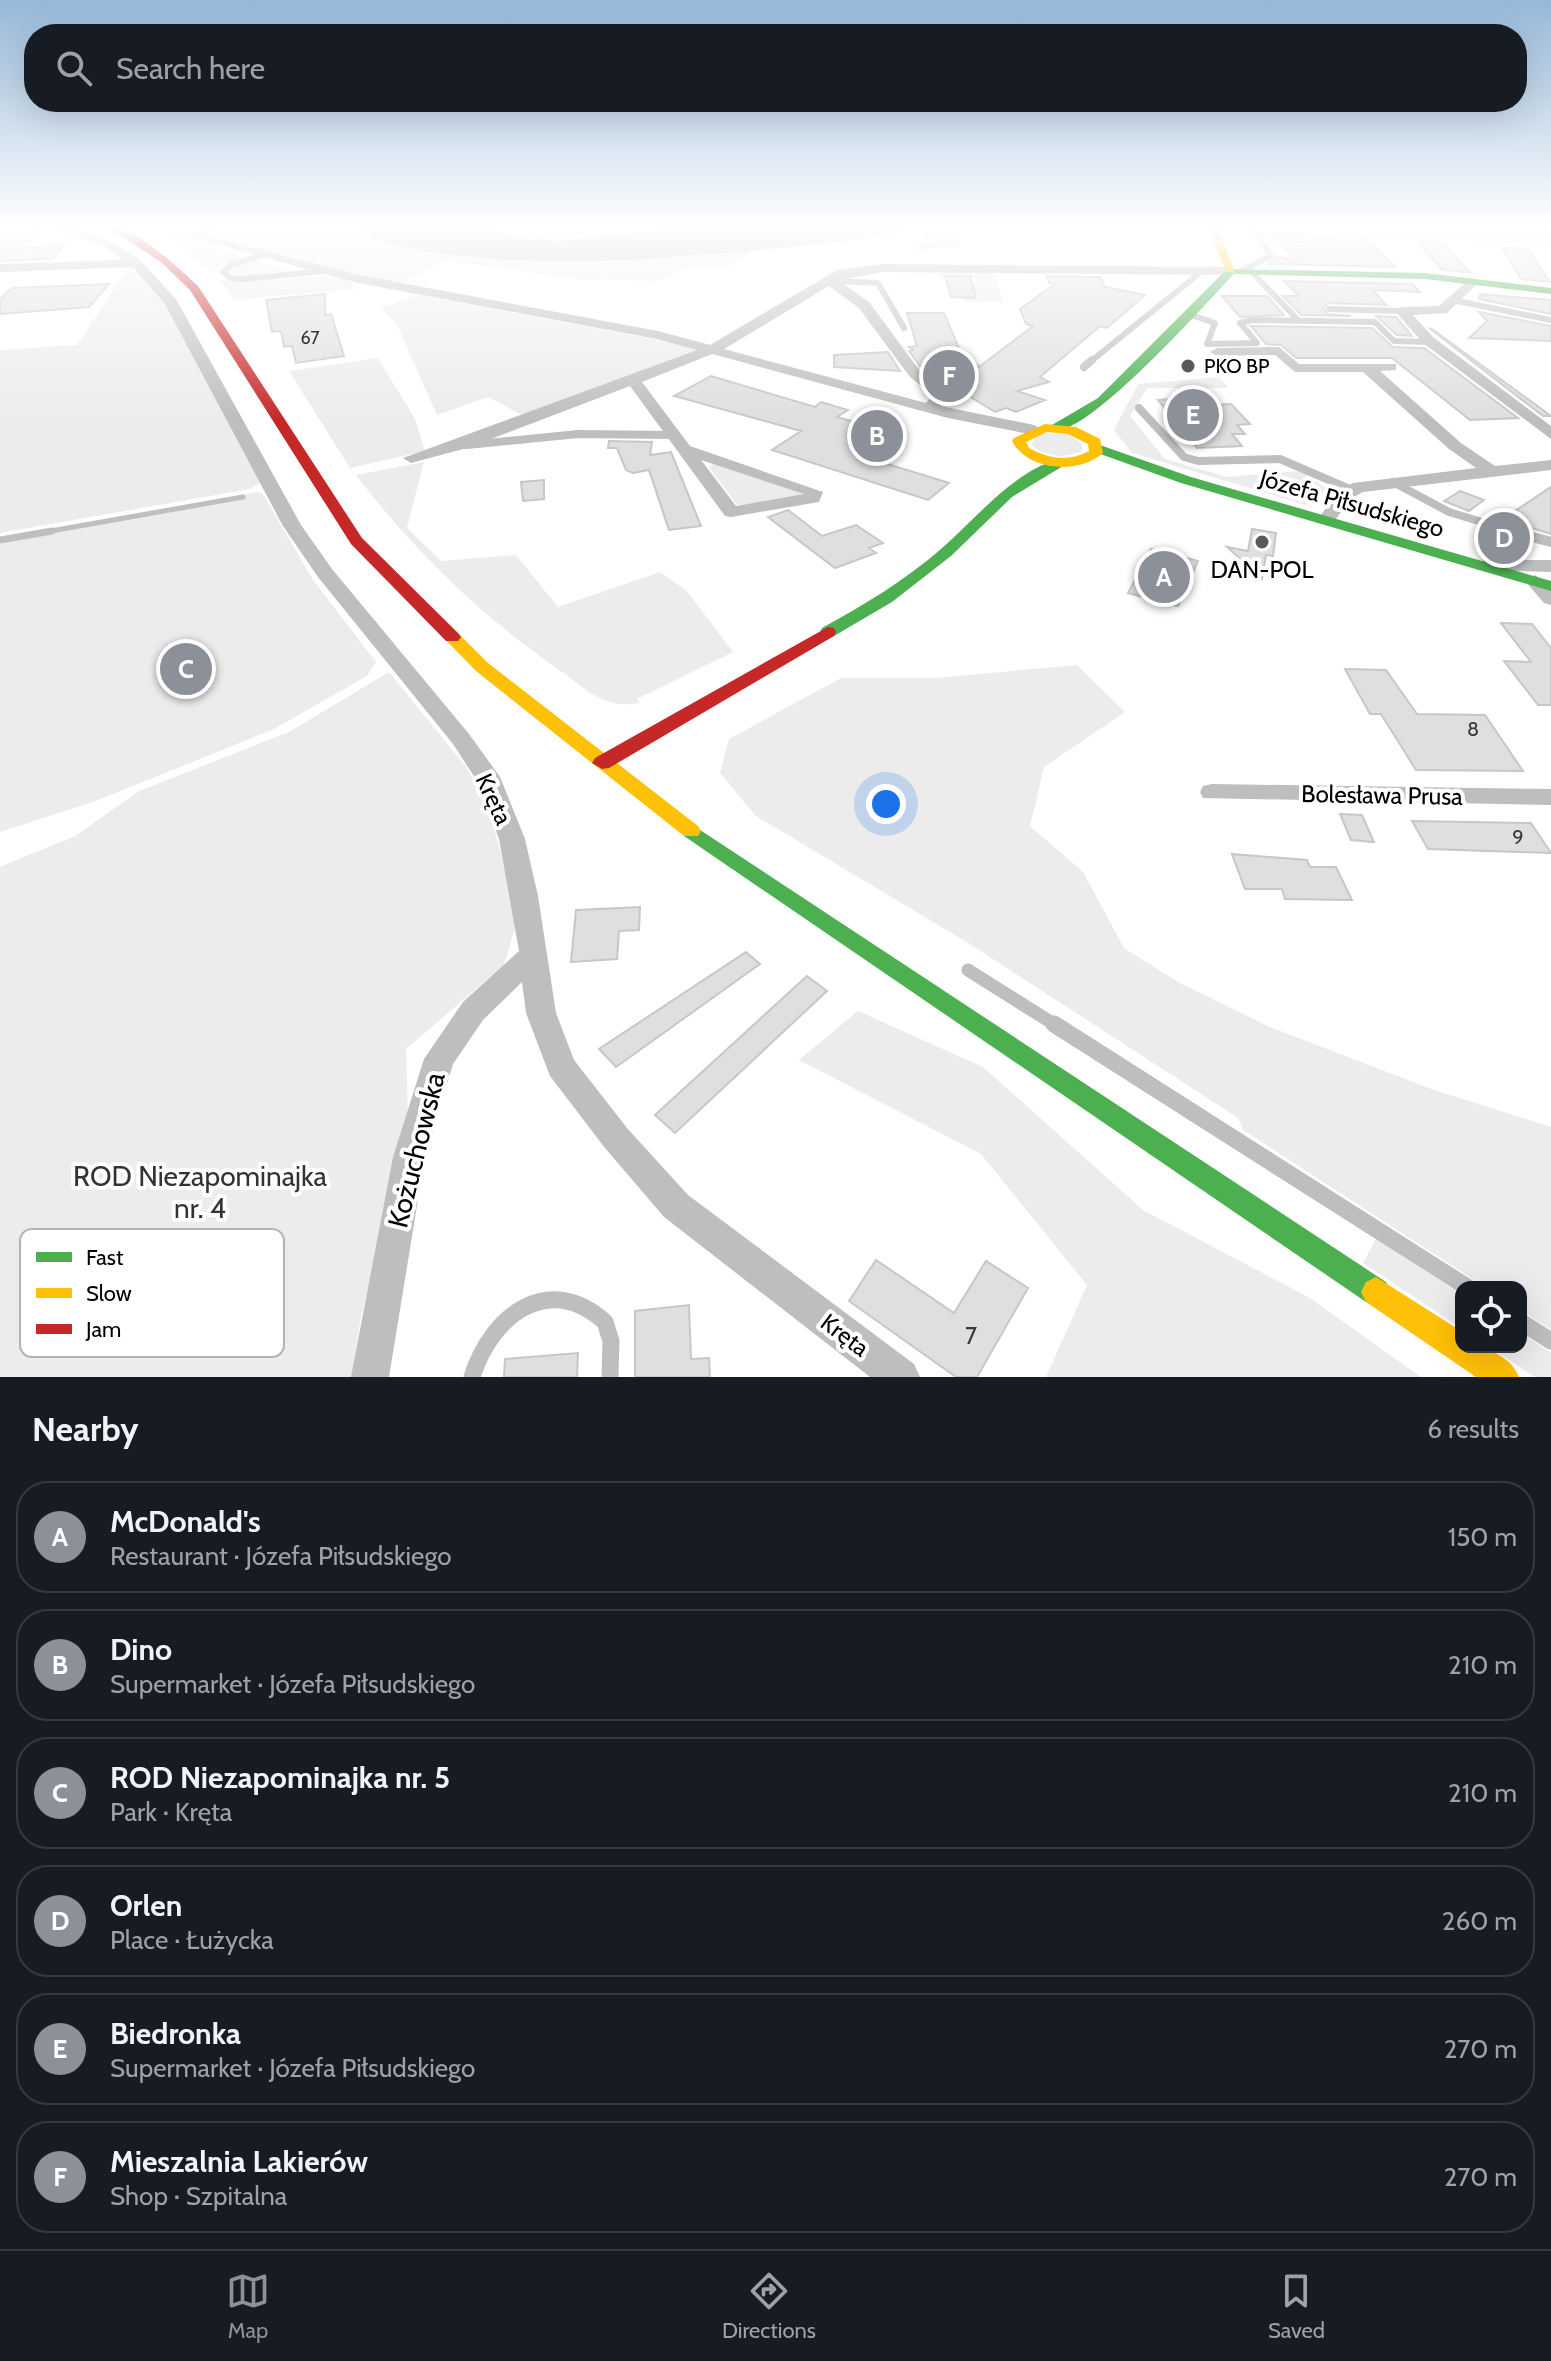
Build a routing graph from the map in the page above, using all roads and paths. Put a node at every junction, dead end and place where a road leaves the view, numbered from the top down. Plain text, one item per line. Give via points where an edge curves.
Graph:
1 (161, 291) edge
2 (196, 291) edge
3 (426, 291) edge
4 (813, 291) edge
5 (846, 291) edge
6 (883, 291) edge
7 (1177, 291) edge
8 (1216, 291) edge
9 (1264, 291) edge
10 (1462, 291) edge
11 (1452, 300) junction
12 (1329, 309) dead end
13 (1402, 311) junction
14 (1188, 314) junction
15 (1551, 320) edge
16 (1299, 322) junction
17 (904, 328) dead end
18 (1430, 342) junction
19 (715, 348) junction
20 (1217, 352) dead end
21 (1084, 367) dead end
22 (1366, 367) junction
23 (1391, 367) dead end
24 (633, 380) junction
25 (1102, 401) junction
26 (930, 408) junction
27 (1139, 408) dead end
28 (1057, 428) junction
29 (1551, 434) edge
30 (679, 442) junction
31 (1028, 442) junction
32 (1093, 442) junction
33 (461, 445) junction
34 (411, 458) dead end
35 (1082, 461) junction
36 (1058, 463) junction
37 (1551, 465) edge
38 (1492, 472) junction
39 (1186, 480) junction
40 (1393, 482) junction
41 (1352, 490) junction
42 (1007, 494) junction
43 (1326, 520) junction
44 (1551, 542) edge
45 (1480, 566) junction
46 (1551, 566) edge
47 (1543, 584) edge
48 (1551, 599) edge
49 (602, 763) junction
50 (1212, 792) dead end
51 (1551, 797) edge
52 (531, 957) junction
53 (968, 970) dead end
54 (1458, 1281) edge
55 (1527, 1326) edge
56 (1551, 1341) edge
57 (370, 1377) edge
58 (472, 1377) edge
59 (610, 1377) edge
60 (901, 1377) edge
61 (1503, 1377) edge

1 - 52 street, Kręta via 316,562 491,783 512,839
2 - 49 street via 356,541 482,667
3 - 19 street
4 - 19 street
5 - 26 street via 871,313 915,374 942,395
6 - 17 lane
7 - 21 lane
8 - 14 street
9 - 16 lane
10 - 11 street
11 - 13 street via 1442,310
11 - 15 lane
12 - 13 lane
13 - 18 street
14 - 16 lane via 1215,323 1207,344 1257,343 1240,323
14 - 25 street
16 - 18 lane via 1375,322 1394,341
18 - 29 street
19 - 24 street
19 - 26 street
20 - 22 street via 1279,351 1295,368
22 - 23 street
22 - 38 street
24 - 30 street
24 - 33 street
25 - 28 street
25 - 32 street
26 - 31 street
27 - 41 lane via 1184,457 1280,459
28 - 31 street
28 - 32 street
30 - 30 street via 814,492 813,498 731,512
30 - 33 lane via 578,434
31 - 36 street
31 - 42 street
32 - 35 street via 1096,453
32 - 39 street
33 - 34 street
35 - 36 street
35 - 39 street
36 - 42 street
37 - 38 street
38 - 40 street
39 - 43 street, Józefa Piłsudskiego
40 - 41 street
40 - 44 lane via 1452,514
41 - 43 street
42 - 49 street via 946,553 886,599
43 - 45 street, Józefa Piłsudskiego
45 - 46 street
45 - 47 street, Józefa Piłsudskiego
47 - 48 street
49 - 61 street via 745,869
50 - 51 street, Bolesława Prusa
52 - 57 street, Kożuchowska via 473,1011 439,1059 409,1157
52 - 60 street, Kręta via 541,1013 561,1067 676,1206
53 - 54 lane
55 - 56 lane
58 - 59 lane via 484,1344 501,1324 519,1309 559,1298 581,1305 605,1323

